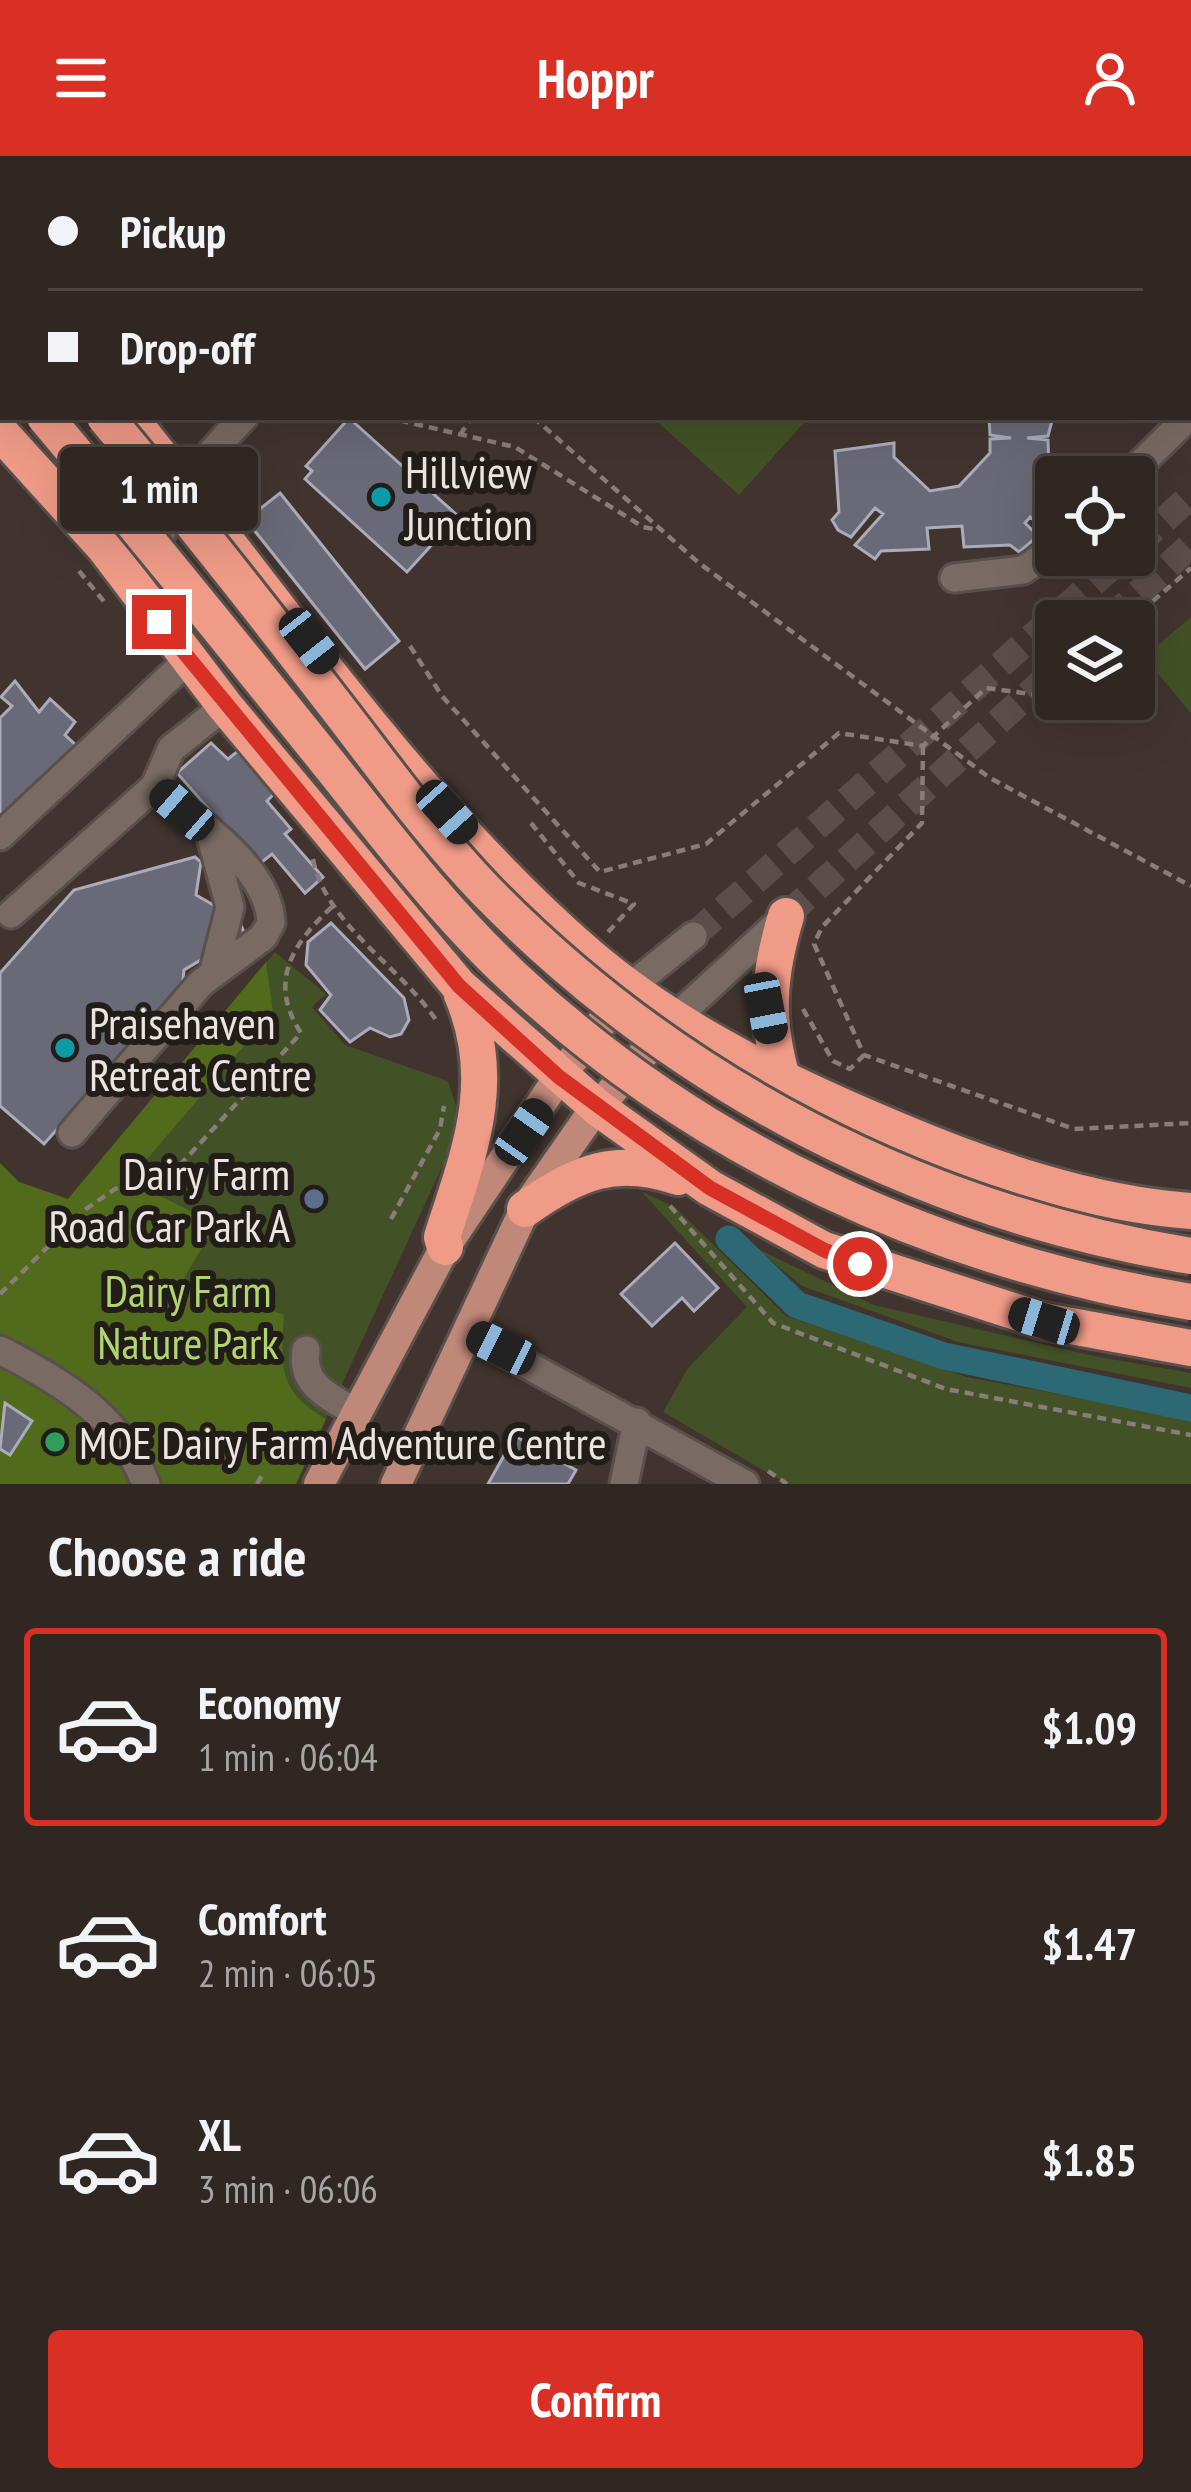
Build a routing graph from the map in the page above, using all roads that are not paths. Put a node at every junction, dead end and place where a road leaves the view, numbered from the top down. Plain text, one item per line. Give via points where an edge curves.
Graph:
1 (46, 420) edge
2 (107, 420) edge
3 (131, 420) edge
4 (241, 420) edge
5 (1185, 420) edge
6 (0, 432) edge
7 (1148, 456) edge
8 (182, 482) junction
9 (50, 484) junction
10 (1035, 562) edge
11 (954, 578) dead end
12 (159, 622) junction
13 (189, 659) junction
14 (225, 706) junction
15 (155, 786) junction
16 (210, 833) junction
17 (0, 836) edge
18 (11, 914) dead end
19 (786, 916) joint
20 (693, 936) tunnel mouth
21 (214, 970) junction
22 (459, 986) junction
23 (630, 987) junction
24 (674, 1018) junction
25 (559, 1077) junction
26 (782, 1078) junction
27 (598, 1108) junction
28 (72, 1133) dead end
29 (710, 1188) junction
30 (525, 1209) junction
31 (1191, 1211) edge
32 (445, 1246) junction
33 (1191, 1256) edge
34 (1191, 1302) edge
35 (469, 1333) junction
36 (1191, 1348) edge
37 (0, 1350) edge
38 (306, 1350) dead end
39 (355, 1412) junction
40 (649, 1428) junction
41 (146, 1484) edge
42 (319, 1484) edge
43 (396, 1484) edge
44 (628, 1484) edge
45 (745, 1484) edge

1 - 34 highway, bridge via 403,859 514,978 589,1040 721,1133 891,1219 1011,1264
2 - 33 highway, bridge via 484,888 627,1016 742,1094 888,1169 1019,1218
3 - 8 highway
4 - 8 street
5 - 7 street
6 - 9 highway
8 - 9 street via 128,504 90,504
8 - 12 street via 150,584
8 - 23 highway via 461,828
9 - 12 highway
10 - 11 street
12 - 13 highway
13 - 14 highway
13 - 17 street
14 - 15 street via 172,748
14 - 22 highway
15 - 16 street
15 - 18 street
16 - 21 street via 230,907
16 - 21 street via 248,873 272,916 263,937
19 - 24 street
19 - 26 highway via 766,1008
20 - 23 street
21 - 28 street
22 - 25 highway
22 - 32 highway via 482,1057 473,1140
23 - 24 highway
23 - 25 main road
24 - 26 highway
24 - 27 main road
25 - 27 highway
25 - 32 main road
26 - 31 highway via 967,1160
27 - 29 highway
27 - 30 main road
29 - 30 highway via 646,1166 616,1166 562,1183
29 - 36 highway via 824,1250 897,1277 1092,1333
30 - 35 main road
32 - 39 main road
35 - 40 street
35 - 43 main road
37 - 41 street via 100,1412
38 - 39 street via 312,1384
39 - 42 main road
40 - 44 street
40 - 45 street

